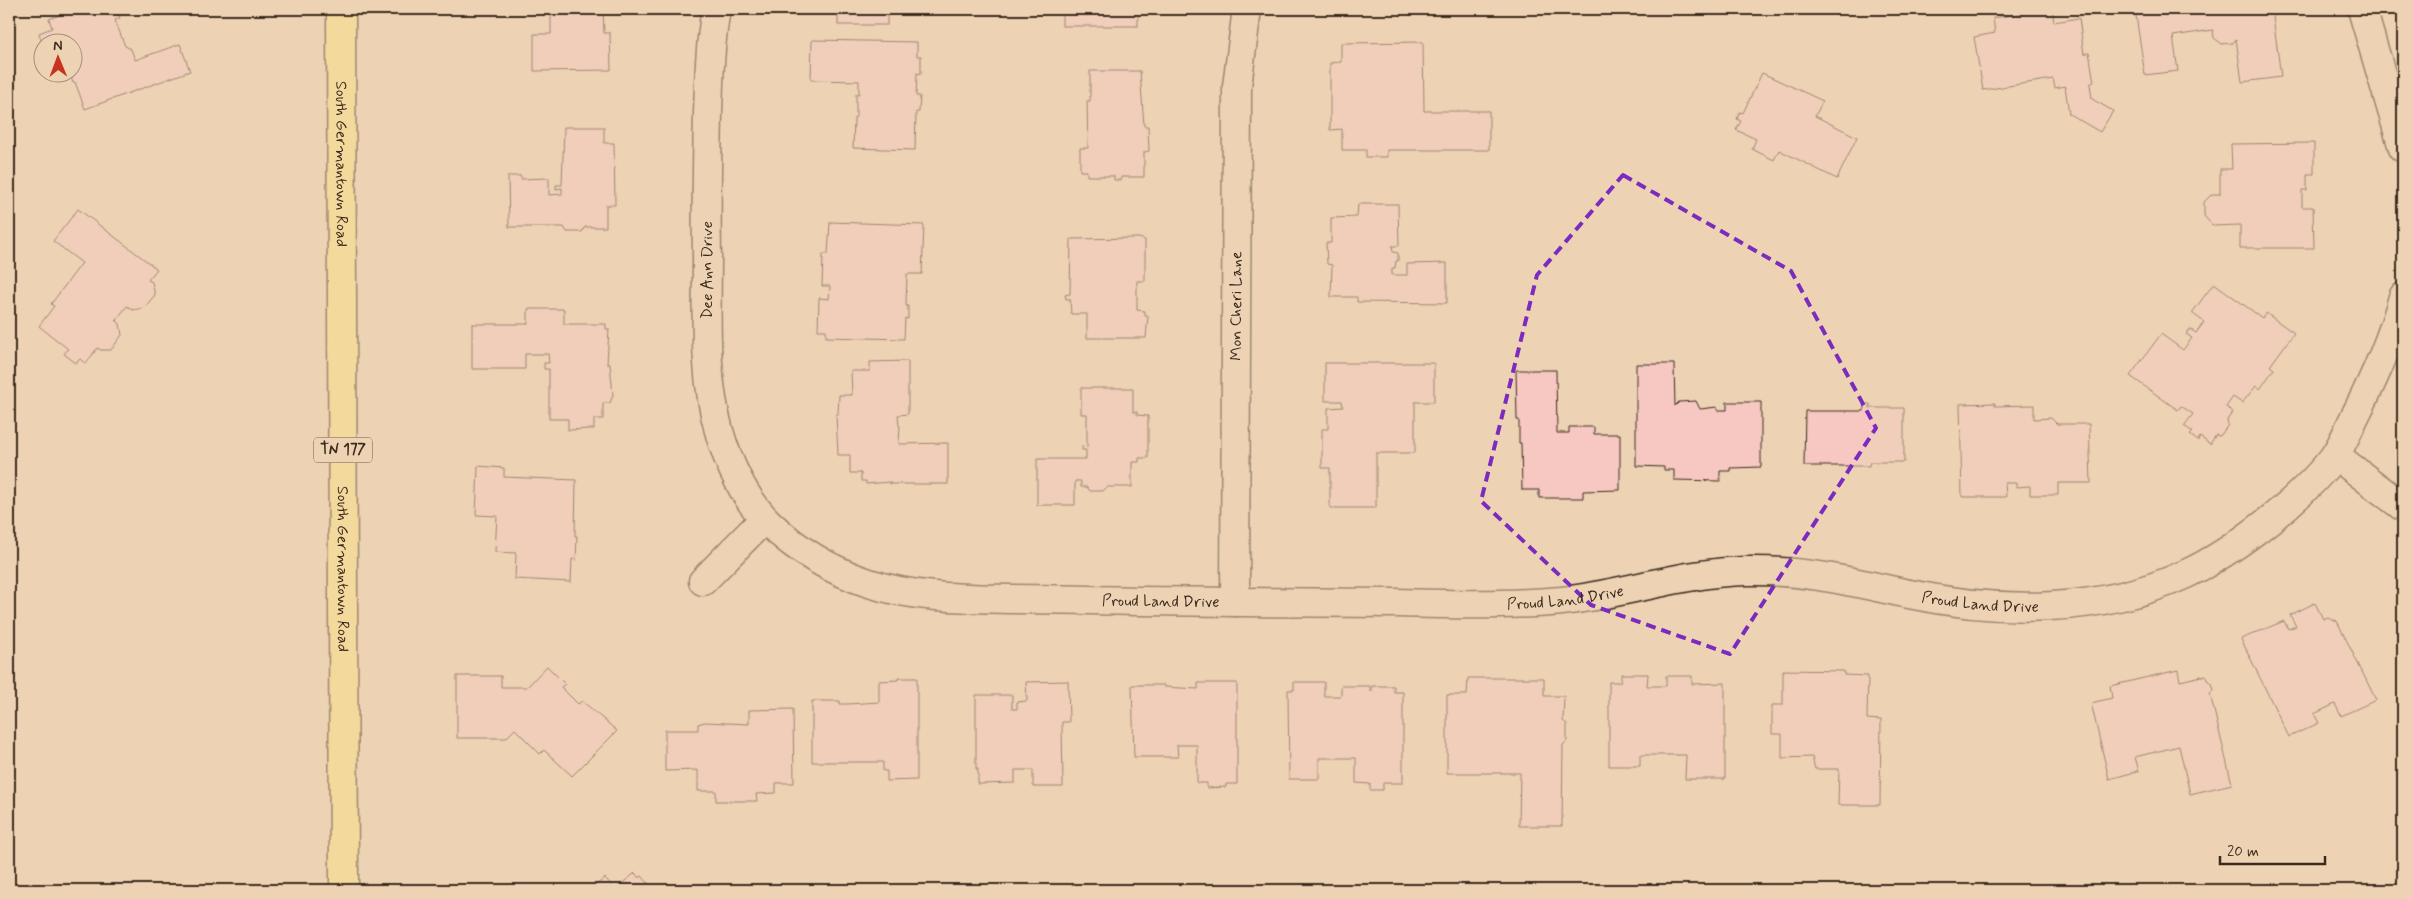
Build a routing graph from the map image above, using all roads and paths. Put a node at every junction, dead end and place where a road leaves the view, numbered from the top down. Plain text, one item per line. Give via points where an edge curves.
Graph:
1 (341, 9) edge
2 (716, 9) edge
3 (1247, 9) edge
4 (2362, 9) edge
5 (2403, 148) edge
6 (2403, 297) edge
7 (2335, 455) junction
8 (2403, 507) edge
9 (764, 519) junction
10 (703, 581) dead end
11 (1235, 602) junction
12 (344, 890) edge

1 - 12 main road, South Germantown Road / TN 177
2 - 9 street, Dee Ann Drive via 709,78 708,142 708,357 711,394 729,461
3 - 11 street, Mon Cheri Lane via 1237,95
4 - 5 street
6 - 7 street, Proud Land Drive via 2393,336
7 - 8 street
7 - 11 street, Proud Land Drive via 2293,499 2248,536 2189,573 2133,594 2085,603 2022,607 1971,604 1789,570 1738,571 1561,601 1494,604
9 - 10 street
9 - 11 street, Proud Land Drive via 828,566 870,584 920,595

